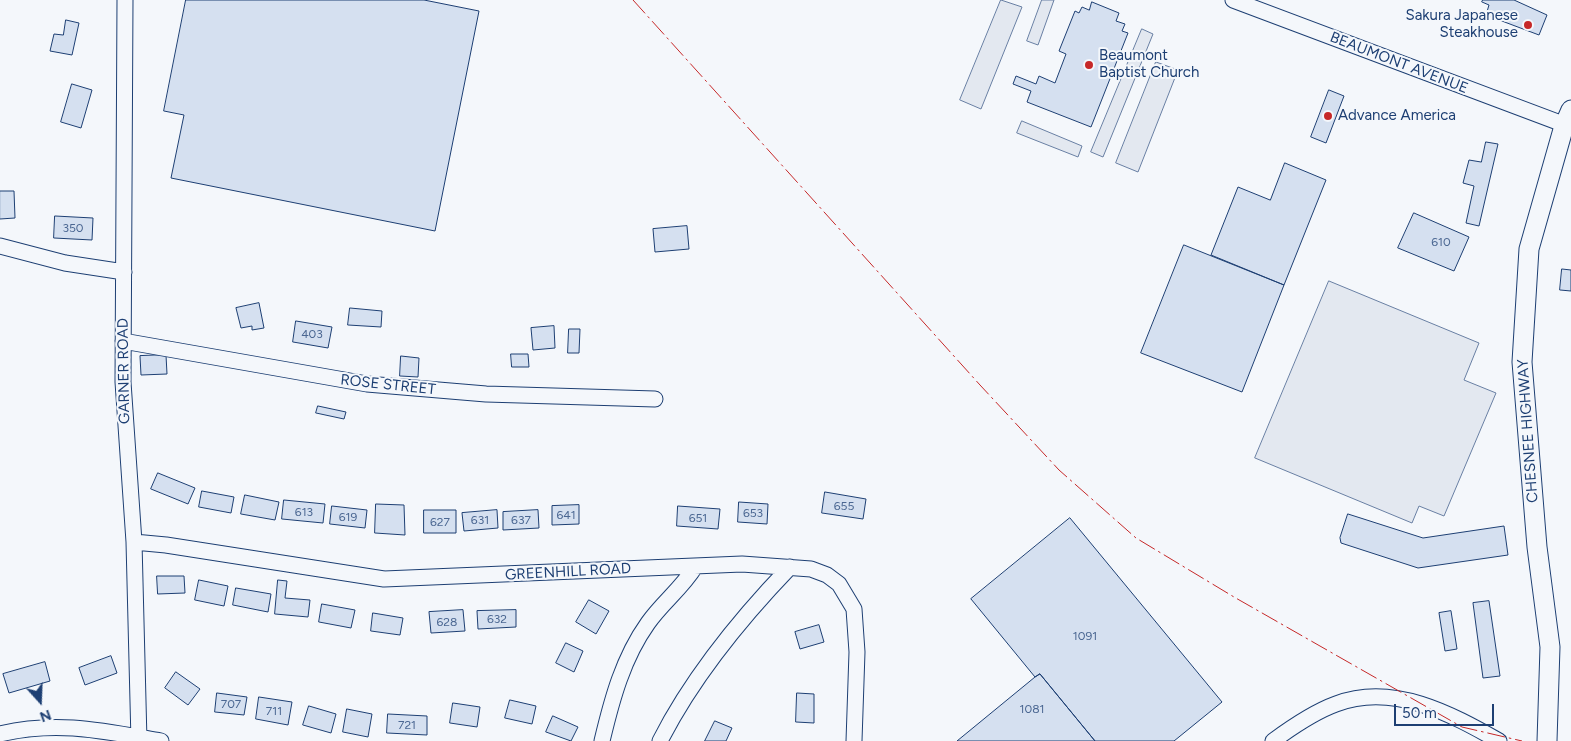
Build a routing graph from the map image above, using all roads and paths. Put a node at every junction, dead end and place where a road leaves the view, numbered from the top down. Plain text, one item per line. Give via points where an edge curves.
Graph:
1 (125, 0) edge
2 (1233, 0) edge
3 (1569, 121) edge
4 (0, 246) edge
5 (124, 272) junction
6 (123, 341) junction
7 (655, 399) dead end
8 (134, 542) junction
9 (695, 567) junction
10 (790, 567) junction
11 (0, 734) edge
12 (139, 739) edge
13 (160, 741) edge
14 (602, 741) edge
15 (660, 741) edge
16 (854, 741) edge
17 (1273, 741) edge
18 (1499, 741) edge
19 (1547, 741) edge

1 - 5 street, GARNER ROAD
2 - 3 street, BEAUMONT AVENUE
3 - 19 main road, CHESNEE HIGHWAY via 1529,249 1522,362 1537,547 1550,647
4 - 5 street via 65,263
5 - 6 street, GARNER ROAD
6 - 7 street, ROSE STREET via 367,384 486,394
6 - 8 street, GARNER ROAD
8 - 9 street, GREENHILL ROAD via 384,579
8 - 12 street, GARNER ROAD
9 - 10 street, GREENHILL ROAD via 742,564
9 - 14 street via 635,643 620,677
10 - 15 street via 754,604 722,645
10 - 16 street, GREENHILL ROAD via 811,569 827,576 844,590 854,609 857,652
11 - 12 street via 70,726
12 - 13 street
17 - 18 street via 1335,704 1372,696 1430,707

